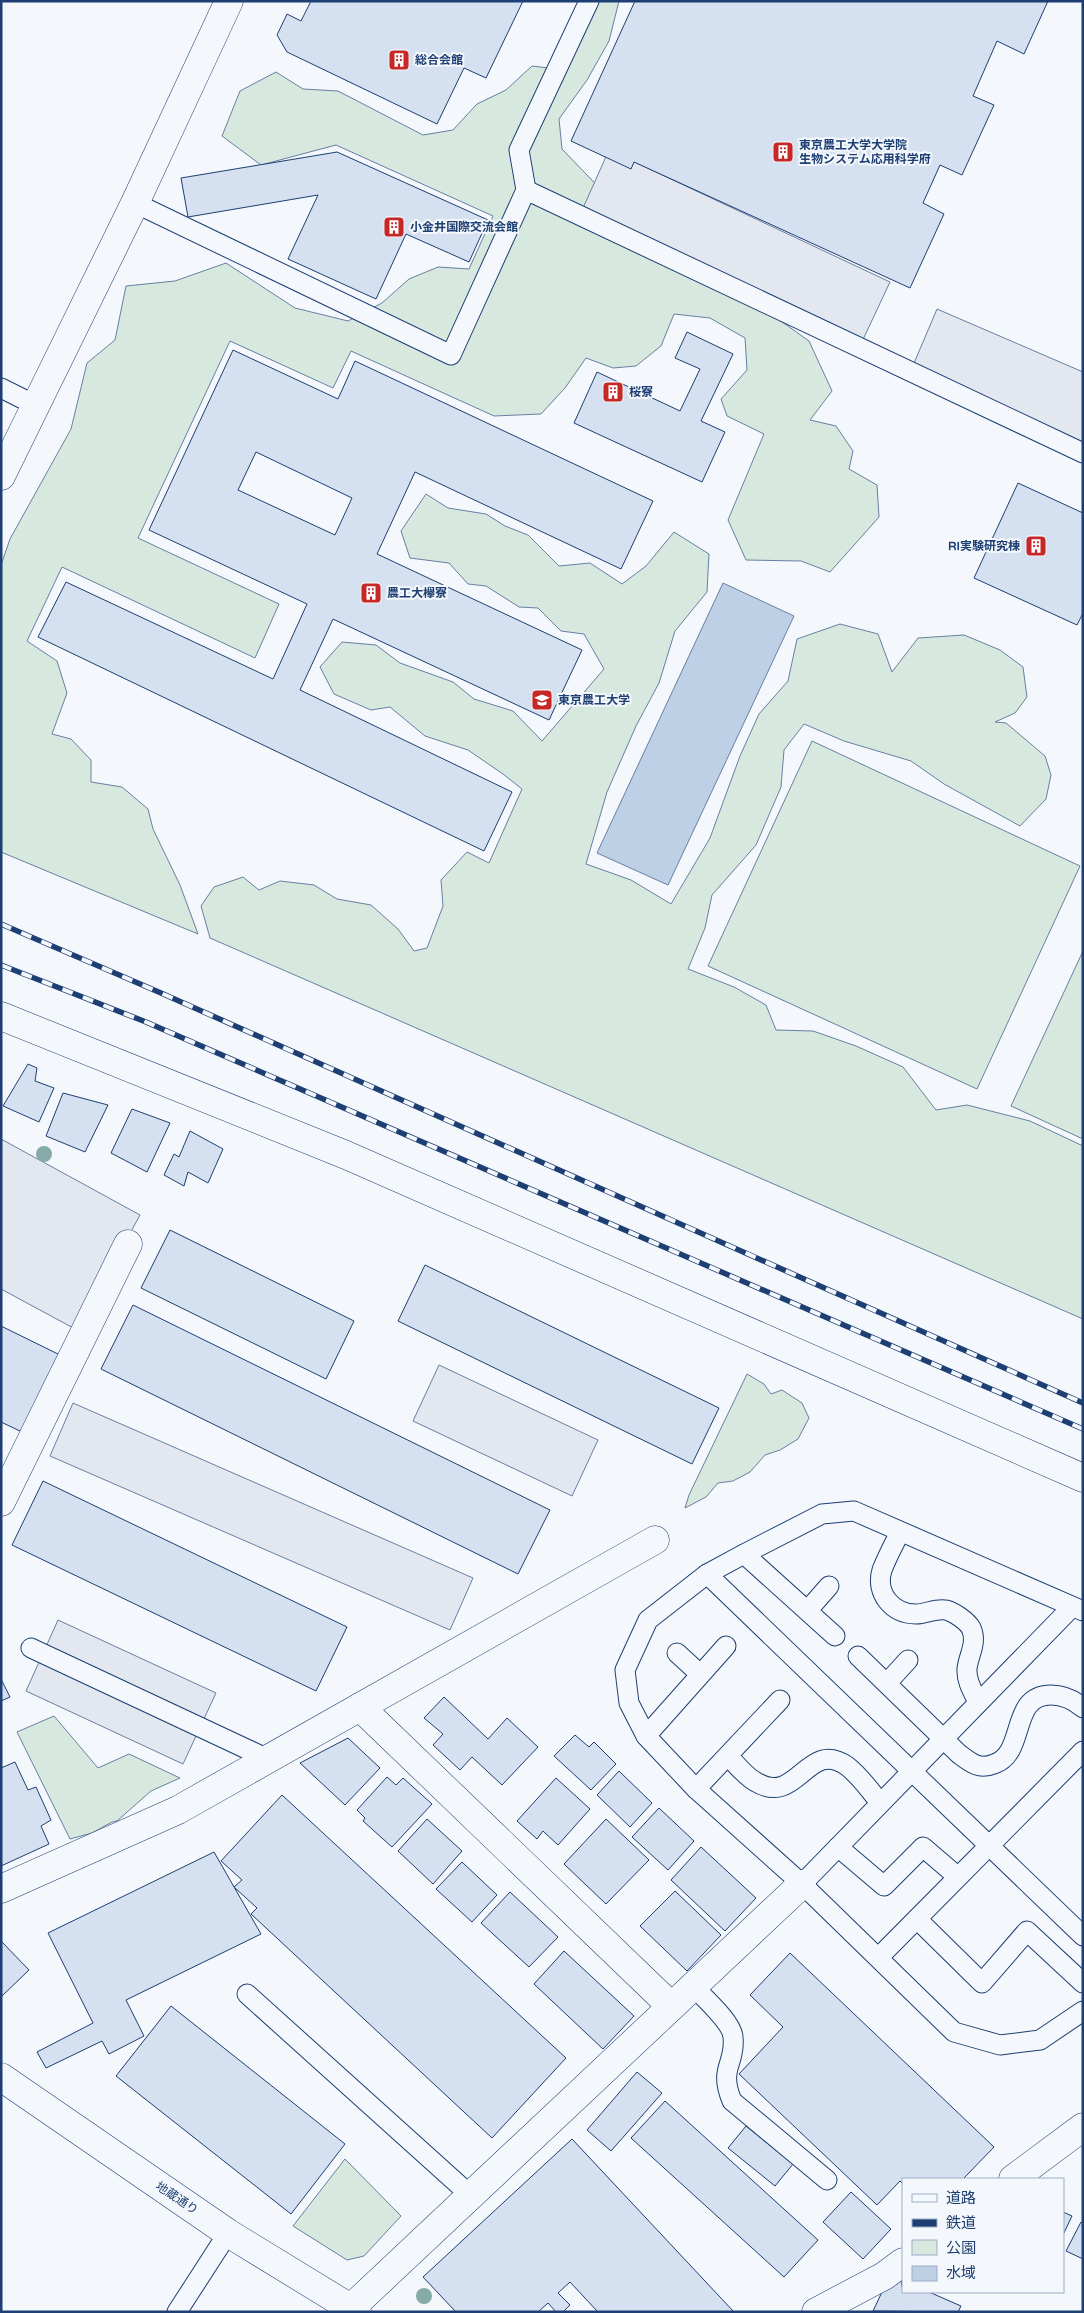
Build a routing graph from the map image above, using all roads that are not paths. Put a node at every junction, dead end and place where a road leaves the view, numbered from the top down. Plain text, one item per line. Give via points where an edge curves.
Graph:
1 (229, 1) edge
2 (589, 1) edge
3 (526, 190) junction
4 (135, 203) junction
5 (1, 388) edge
6 (36, 405) junction
7 (1083, 453) edge
8 (1, 476) edge
9 (1, 1016) edge
10 (128, 1244) dead end
11 (1083, 1478) edge
12 (1, 1502) edge
13 (900, 1532) junction
14 (655, 1540) dead end
15 (744, 1554) junction
16 (707, 1574) junction
17 (829, 1586) dead end
18 (1078, 1609) edge
19 (808, 1610) junction
20 (835, 1636) dead end
21 (726, 1646) dead end
22 (31, 1648) dead end
23 (677, 1653) dead end
24 (858, 1656) dead end
25 (908, 1660) dead end
26 (700, 1674) junction
27 (887, 1683) junction
28 (780, 1700) dead end
29 (978, 1702) junction
30 (360, 1707) junction
31 (1083, 1708) edge
32 (646, 1736) junction
33 (944, 1738) junction
34 (728, 1756) junction
35 (268, 1759) junction
36 (1080, 1760) edge
37 (911, 1772) junction
38 (696, 1789) junction
39 (880, 1803) junction
40 (990, 1846) junction
41 (838, 1847) junction
42 (958, 1877) junction
43 (802, 1884) junction
44 (1, 1889) edge
45 (917, 1919) junction
46 (1083, 1936) edge
47 (879, 1957) junction
48 (1083, 1983) edge
49 (693, 1986) junction
50 (247, 1994) dead end
51 (671, 2006) junction
52 (1083, 2011) edge
53 (1, 2077) edge
54 (1083, 2127) edge
55 (1014, 2178) edge
56 (826, 2180) dead end
57 (469, 2194) junction
58 (228, 2233) junction
59 (902, 2263) edge
60 (354, 2310) edge
61 (177, 2312) edge
62 (816, 2312) edge

1 - 4 street
2 - 3 lane via 519,150
3 - 4 lane via 451,355
3 - 7 lane
4 - 6 street
5 - 6 lane
6 - 8 street
9 - 11 street via 346,1155
10 - 12 street
13 - 15 lane via 854,1511 822,1514
13 - 18 lane
13 - 29 lane via 882,1569 880,1589 895,1608 915,1614 948,1610 971,1628 973,1648 967,1669 968,1681
14 - 30 street
15 - 16 lane
15 - 19 lane
16 - 32 lane via 648,1620 625,1670 629,1703
16 - 37 lane
17 - 19 lane
18 - 29 lane
19 - 20 lane
21 - 26 lane
22 - 35 lane
23 - 26 lane
24 - 27 lane
25 - 27 lane
26 - 32 lane
27 - 33 lane
28 - 34 lane
29 - 33 lane
30 - 35 street
30 - 51 street
31 - 33 lane via 1058,1695 1040,1696 1024,1710 1010,1753 1004,1760 986,1766 975,1766
32 - 38 lane
33 - 37 lane
34 - 38 lane
34 - 39 lane via 754,1782 774,1788 794,1781 815,1762 824,1758 836,1760 853,1771
35 - 44 street via 178,1810
36 - 40 lane
37 - 39 lane
37 - 40 lane
38 - 43 lane
39 - 41 lane
40 - 42 lane
40 - 46 lane
41 - 42 lane via 884,1886 923,1847
41 - 43 lane
42 - 45 lane
43 - 47 lane
43 - 49 street
45 - 47 lane
45 - 48 lane via 982,1982 1027,1931
47 - 52 lane via 954,2032 1000,2045 1040,2040
49 - 51 street
49 - 56 lane via 728,2024 733,2036 725,2073 732,2101
50 - 57 lane
51 - 57 street
53 - 58 street, 地蔵通り
54 - 55 street
57 - 60 street
58 - 60 street, 地蔵通り
58 - 61 lane
59 - 62 street via 884,2276

